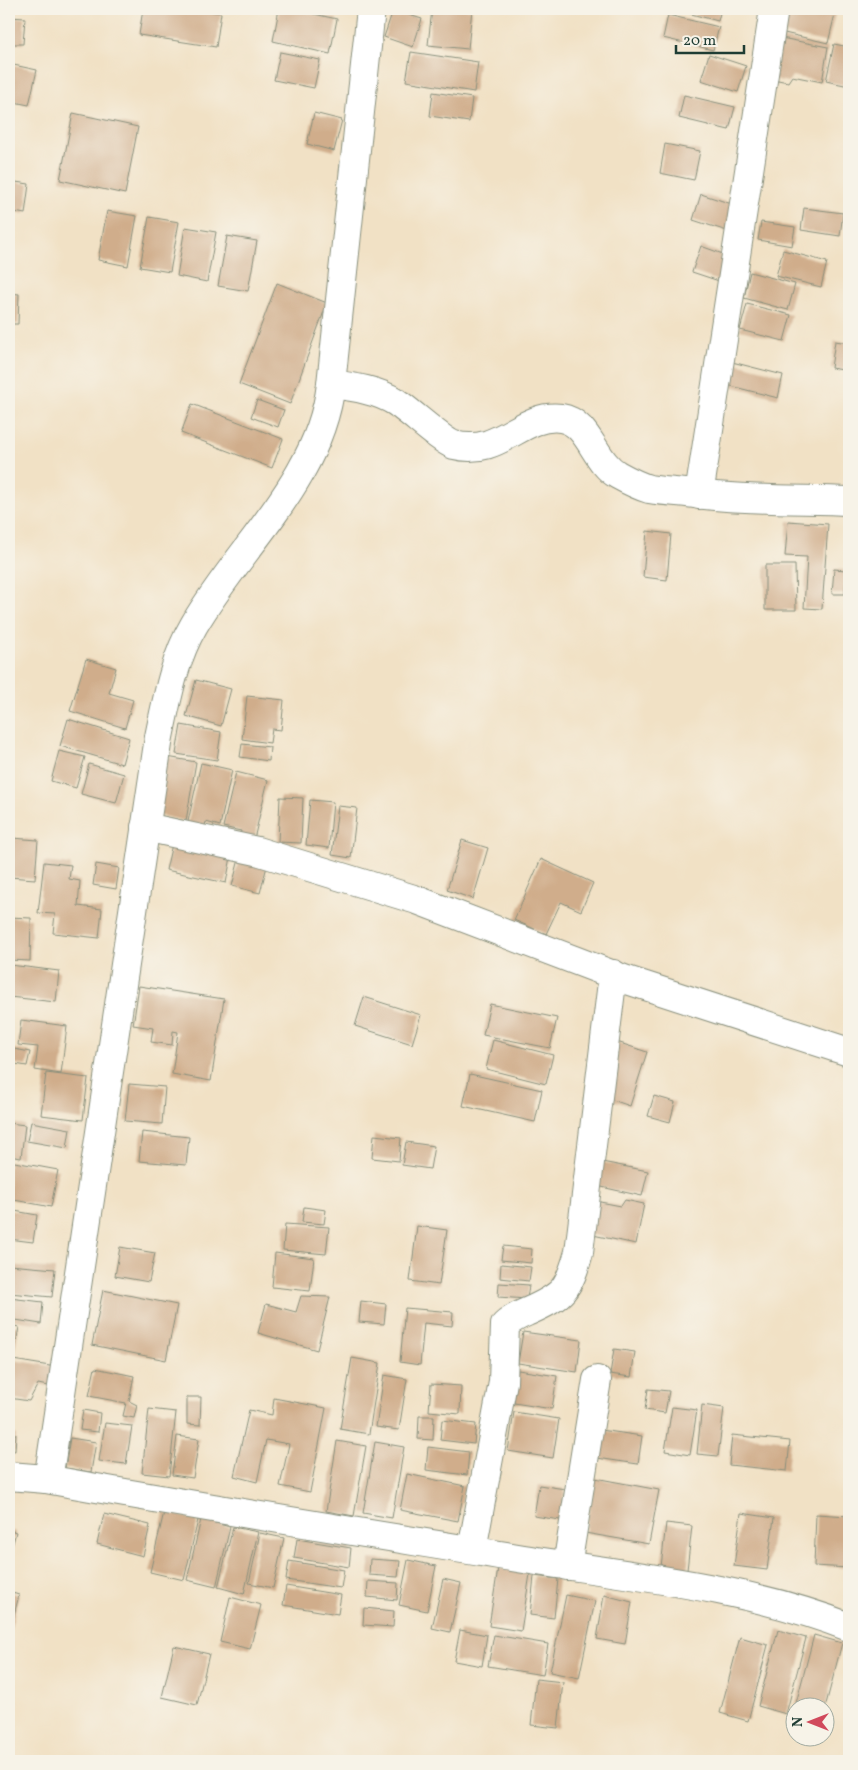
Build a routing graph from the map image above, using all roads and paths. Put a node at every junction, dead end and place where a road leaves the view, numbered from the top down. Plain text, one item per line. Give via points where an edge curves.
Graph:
1 (371, 9) edge
2 (774, 9) edge
3 (331, 384) junction
4 (699, 495) junction
5 (849, 501) edge
6 (145, 827) junction
7 (613, 974) junction
8 (849, 1052) edge
9 (597, 1380) dead end
10 (9, 1476) edge
11 (46, 1480) junction
12 (472, 1550) junction
13 (567, 1566) junction
14 (849, 1625) edge

1 - 3 street
2 - 4 street
3 - 4 street via 357,388 395,401 453,444 492,444 531,421 563,418 575,424 601,461 616,474 648,488
3 - 6 street via 324,419 307,462 223,579 193,627 180,656 159,737
4 - 5 street
6 - 7 street via 258,851 417,900
6 - 11 street
7 - 8 street
7 - 12 street via 579,1252 572,1277 556,1299 511,1319 505,1325 502,1382
9 - 13 street
10 - 11 street
11 - 12 street
12 - 13 street
13 - 14 street via 765,1601

